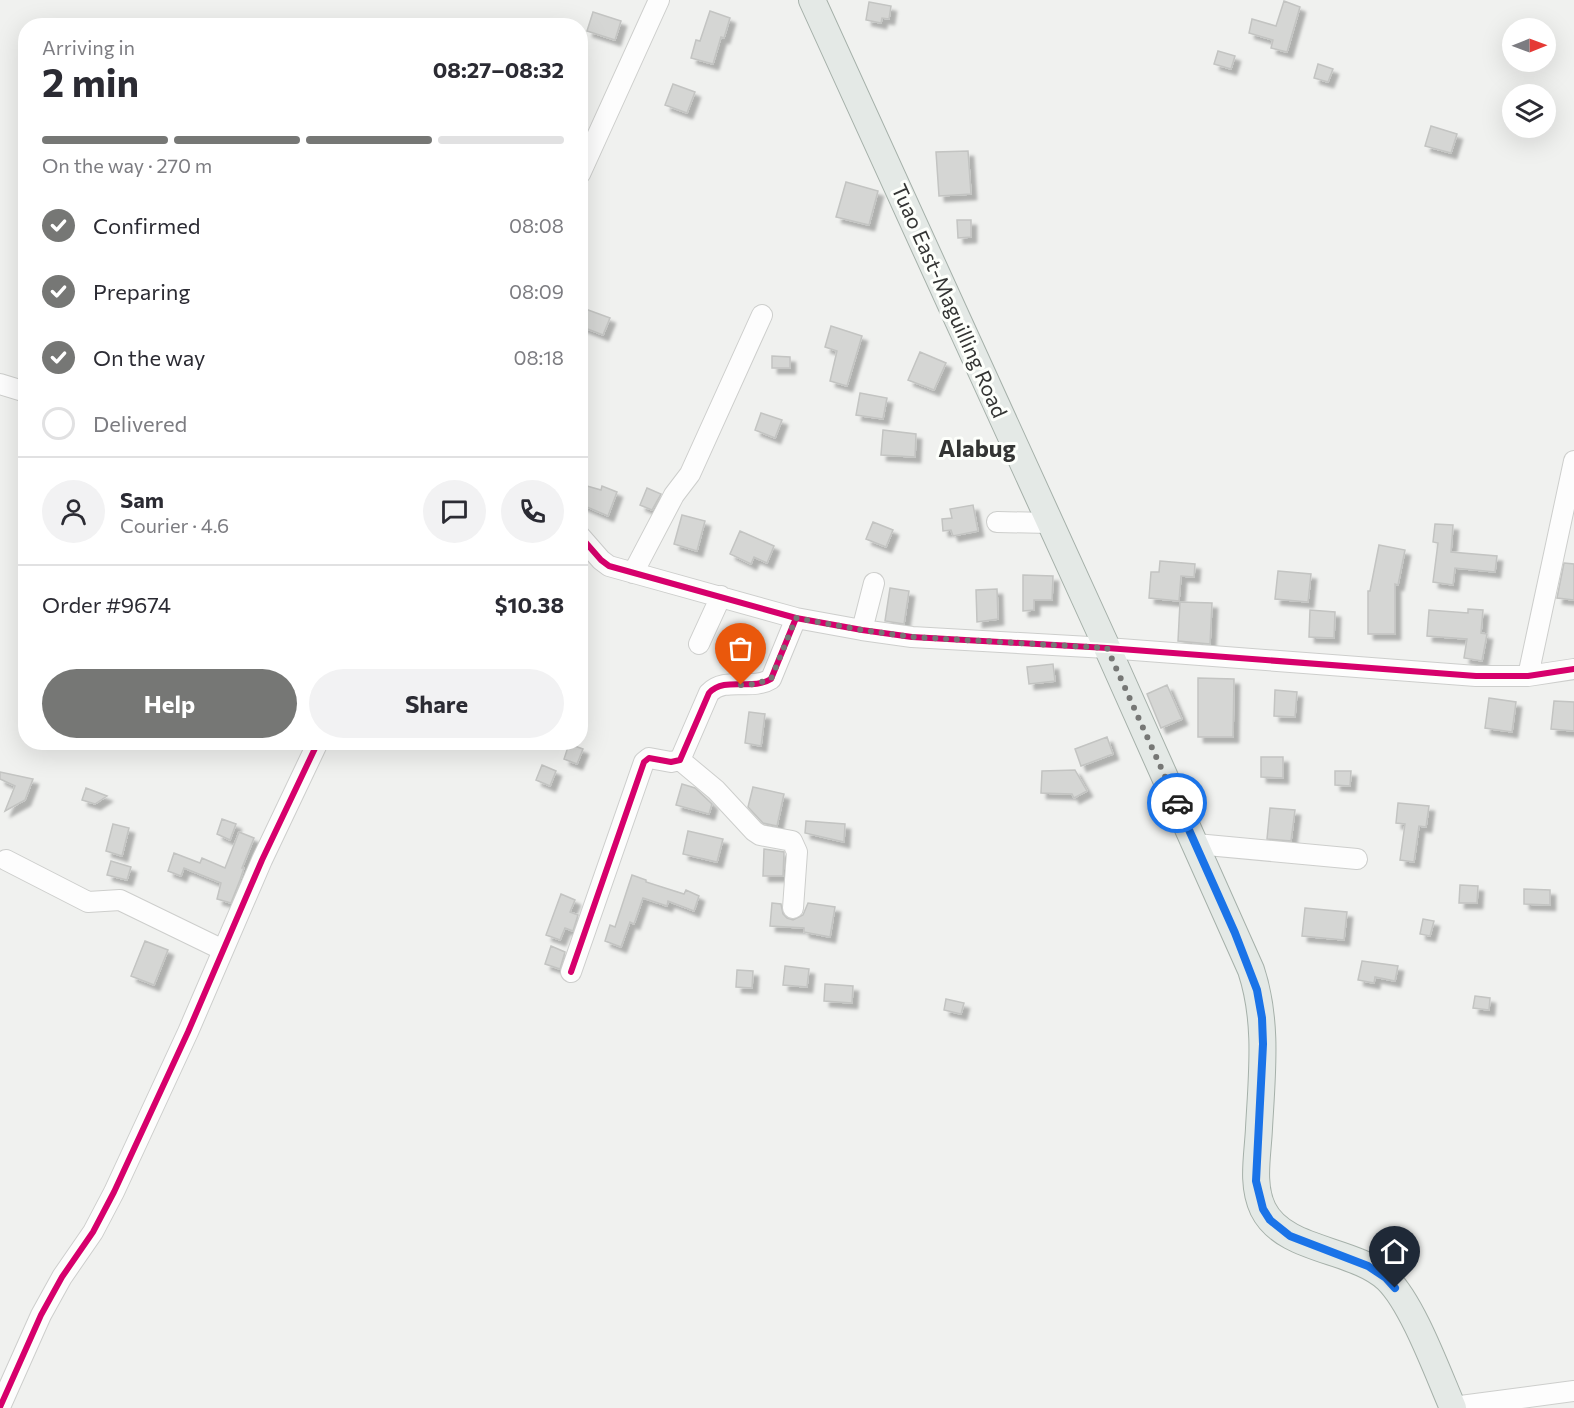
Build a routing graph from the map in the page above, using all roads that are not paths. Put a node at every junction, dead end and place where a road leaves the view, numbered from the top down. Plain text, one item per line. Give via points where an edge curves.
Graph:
1 (659, 0) edge
2 (812, 0) edge
3 (588, 156) edge
4 (762, 315) dead end
5 (0, 384) edge
6 (18, 390) edge
7 (1574, 461) edge
8 (997, 522) dead end
9 (1050, 523) junction
10 (588, 545) edge
11 (633, 573) junction
12 (874, 583) dead end
13 (721, 596) junction
14 (796, 618) junction
15 (862, 630) junction
16 (699, 644) dead end
17 (1107, 648) junction
18 (1574, 669) edge
19 (1528, 676) junction
20 (314, 750) edge
21 (680, 760) junction
22 (1196, 844) junction
23 (1357, 859) dead end
24 (6, 860) dead end
25 (793, 908) dead end
26 (223, 950) junction
27 (572, 972) dead end
28 (1574, 1391) edge
29 (0, 1407) edge
30 (1453, 1408) edge

1 - 3 street
2 - 9 main road, Tuao East-Maguilling Road
4 - 11 street via 690,474 674,495
5 - 6 street
7 - 19 street
8 - 9 street
9 - 17 main road, Tuao East-Maguilling Road
10 - 11 street via 609,566
11 - 13 street
12 - 15 street
13 - 14 street
13 - 16 street
14 - 15 street
14 - 21 street via 771,679 755,684 721,685 709,693
15 - 17 street via 912,637
17 - 19 street via 1476,676
17 - 22 main road, Tuao East-Maguilling Road
18 - 19 street
20 - 26 street
21 - 25 street via 716,790 754,831 795,844
21 - 27 street via 649,758 644,762
22 - 23 street
22 - 30 main road, Tuao East-Maguilling Road via 1257,990 1262,1018 1256,1181 1259,1196 1270,1220 1290,1236 1368,1266 1386,1278 1410,1314
24 - 26 street via 88,902 120,900
26 - 29 street via 114,1192 40,1315
28 - 30 street

